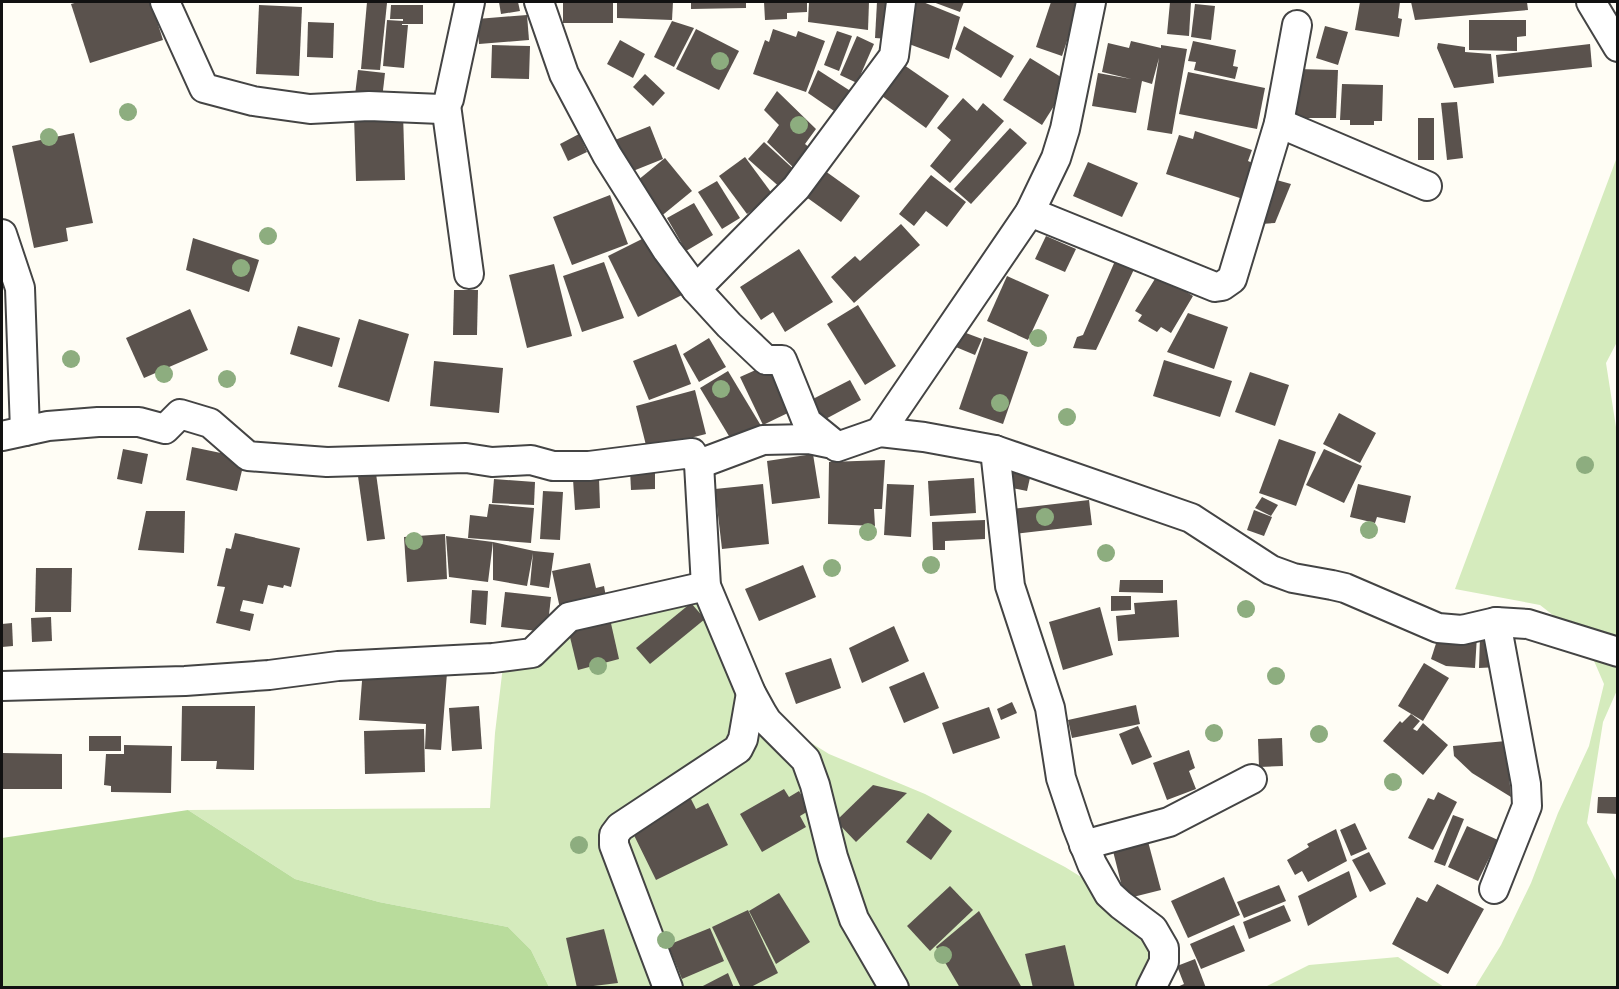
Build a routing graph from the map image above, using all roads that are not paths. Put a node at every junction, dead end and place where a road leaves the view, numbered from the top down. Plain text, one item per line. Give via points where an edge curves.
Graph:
1 (165, 2) edge
2 (470, 2) edge
3 (539, 2) edge
4 (901, 2) edge
5 (1091, 2) edge
6 (1591, 2) edge
7 (1297, 25) dead end
8 (1617, 47) edge
9 (446, 105) junction
10 (1278, 123) junction
11 (1427, 186) dead end
12 (1030, 212) junction
13 (2, 234) edge
14 (470, 274) dead end
15 (696, 289) junction
16 (880, 432) junction
17 (13, 433) edge
18 (837, 447) junction
19 (995, 450) junction
20 (699, 464) junction
21 (706, 586) junction
22 (1496, 622) junction
23 (1617, 652) edge
24 (2, 686) edge
25 (751, 693) junction
26 (1252, 779) dead end
27 (1084, 845) junction
28 (1494, 889) dead end
29 (668, 987) edge
30 (894, 987) edge
31 (1151, 987) edge

1 - 9 street via 204,88 254,101 310,109 441,109
2 - 9 street
3 - 15 street via 564,74 607,155
4 - 15 street via 894,56 796,188
5 - 12 street via 1062,139
6 - 8 street
7 - 10 street
9 - 14 street
10 - 11 street
10 - 12 street via 1232,279 1222,286 1215,287
12 - 16 street
13 - 17 street via 20,288
15 - 18 street via 766,360 782,360 807,422
16 - 18 street
16 - 19 street
17 - 20 street via 99,422 138,422 165,429 180,414 210,423 248,456 327,462 466,458 589,466 692,453
18 - 20 street via 809,440 763,440
19 - 22 street via 1191,518 1271,570 1345,588 1438,628 1462,630
19 - 27 street via 1010,586 1050,708 1061,778
20 - 21 street
21 - 24 street via 569,617 532,653 185,681
21 - 25 street
22 - 23 street via 1528,624
22 - 28 street via 1527,806
25 - 29 street via 738,748 620,827 614,835 614,844
25 - 30 street via 767,721 806,760 854,919
26 - 27 street via 1169,822
27 - 31 street via 1109,894 1153,929 1164,948 1164,962

